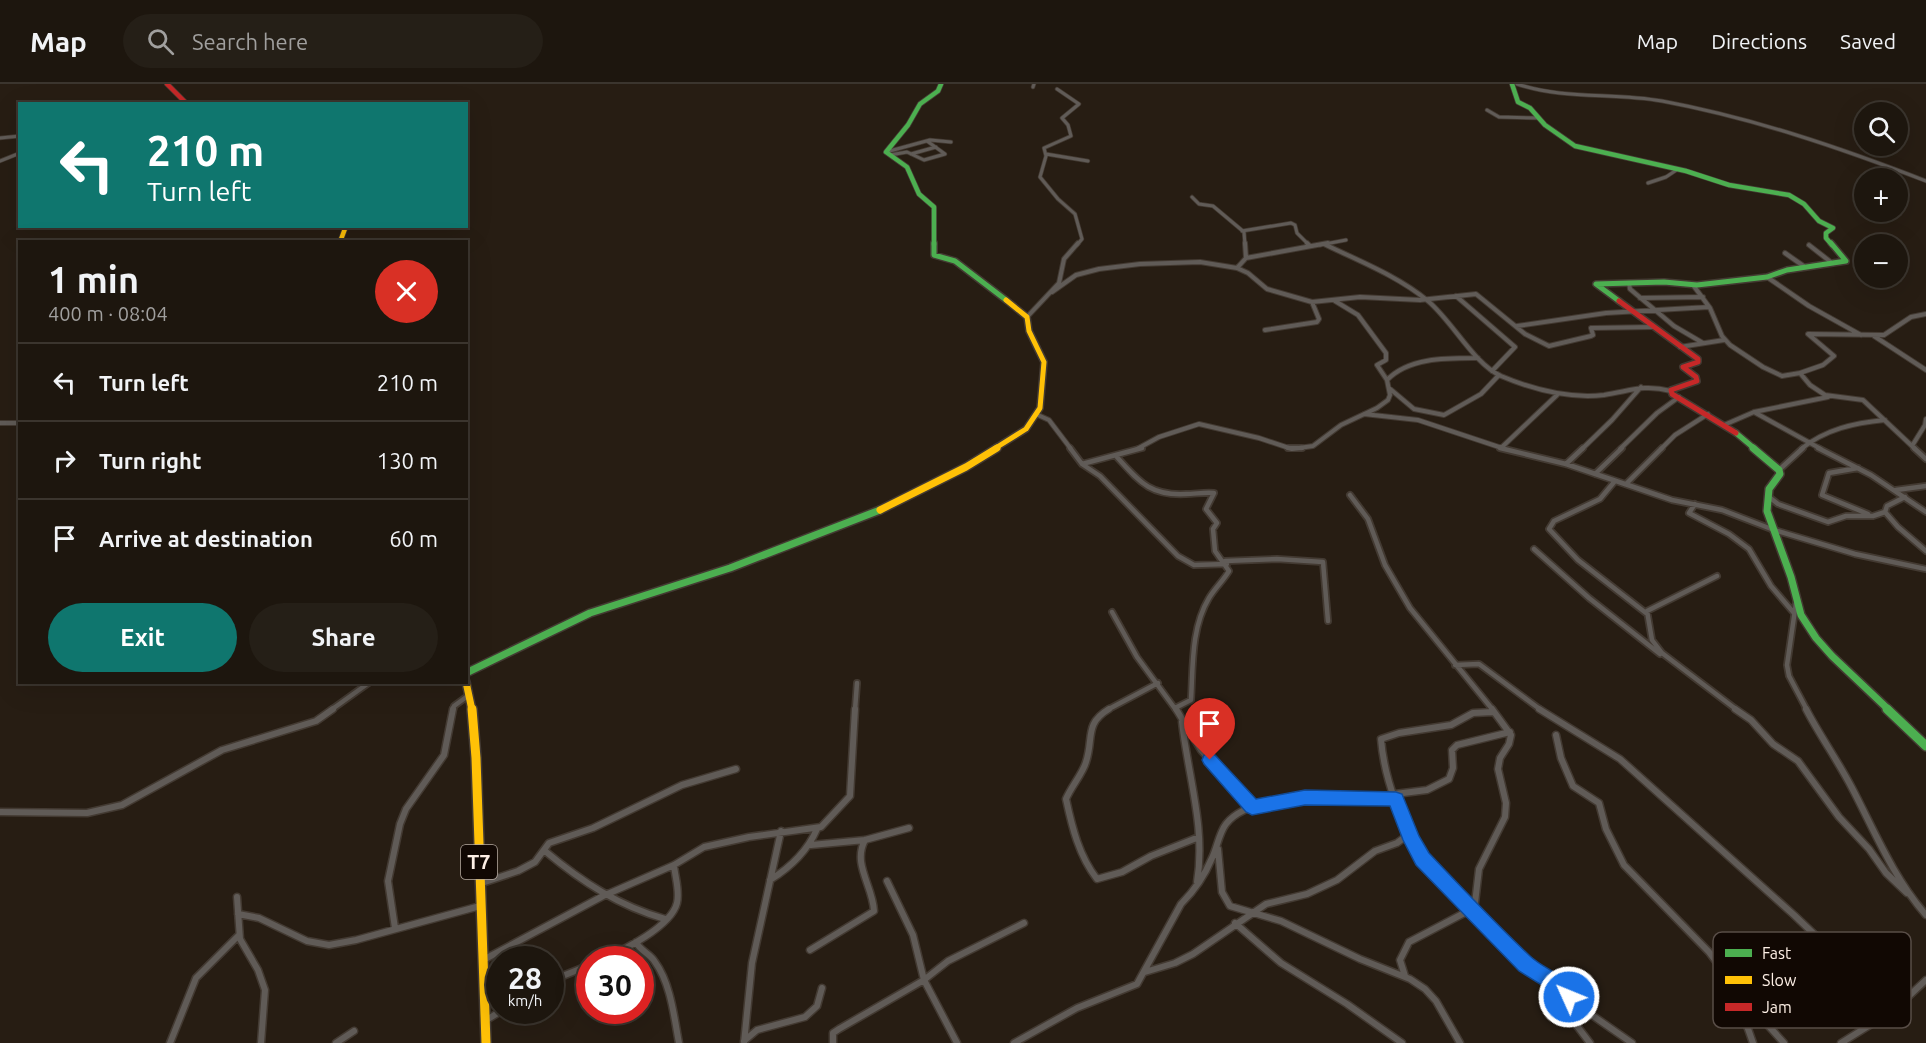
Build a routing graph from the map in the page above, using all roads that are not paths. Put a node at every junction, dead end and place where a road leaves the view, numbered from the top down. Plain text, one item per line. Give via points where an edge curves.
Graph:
1 (167, 84) edge
2 (941, 84) edge
3 (1512, 84) edge
4 (1517, 84) edge
5 (1057, 89) dead end
6 (185, 102) edge
7 (1487, 110) dead end
8 (1538, 118) junction
9 (18, 136) edge
10 (0, 138) edge
11 (927, 141) junction
12 (951, 142) dead end
13 (936, 147) junction
14 (888, 153) junction
15 (18, 154) edge
16 (911, 154) junction
17 (1046, 154) junction
18 (0, 161) edge
19 (1088, 161) dead end
20 (1678, 169) junction
21 (1926, 181) edge
22 (1648, 183) dead end
23 (1192, 197) dead end
24 (1242, 231) junction
25 (1346, 240) dead end
26 (1324, 244) junction
27 (1809, 245) dead end
28 (1310, 246) junction
29 (1785, 253) dead end
30 (1246, 258) junction
31 (1832, 263) junction
32 (1805, 267) junction
33 (1237, 268) junction
34 (1767, 277) junction
35 (1629, 283) junction
36 (1693, 285) junction
37 (1052, 292) junction
38 (1456, 296) junction
39 (1703, 297) junction
40 (1640, 298) junction
41 (1427, 300) junction
42 (1332, 301) junction
43 (1312, 302) junction
44 (1709, 307) junction
45 (1633, 311) junction
46 (1655, 311) junction
47 (1926, 314) edge
48 (1027, 317) junction
49 (1517, 326) junction
50 (1656, 327) junction
51 (1266, 330) dead end
52 (1863, 336) junction
53 (1874, 336) junction
54 (1724, 340) junction
55 (1703, 343) junction
56 (1680, 347) junction
57 (1478, 358) junction
58 (1926, 370) edge
59 (1492, 371) junction
60 (1800, 373) junction
61 (1499, 375) junction
62 (1387, 380) junction
63 (1387, 386) junction
64 (1641, 387) junction
65 (1671, 391) junction
66 (1557, 395) junction
67 (1830, 397) junction
68 (1679, 398) junction
69 (1754, 412) junction
70 (1364, 414) junction
71 (1708, 414) junction
72 (1038, 415) junction
73 (1886, 420) junction
74 (1926, 420) edge
75 (0, 423) edge
76 (18, 423) edge
77 (1724, 425) junction
78 (1810, 442) junction
79 (1912, 446) junction
80 (1501, 448) junction
81 (1116, 456) junction
82 (1926, 459) edge
83 (1082, 464) junction
84 (1566, 464) junction
85 (1859, 468) junction
86 (1779, 470) junction
87 (1595, 474) junction
88 (1614, 481) junction
89 (1626, 484) junction
90 (1926, 486) edge
91 (1896, 490) junction
92 (1350, 495) dead end
93 (1768, 497) junction
94 (1905, 497) junction
95 (1695, 504) junction
96 (1885, 512) junction
97 (1926, 512) edge
98 (1873, 516) junction
99 (1774, 530) junction
100 (1534, 549) dead end
101 (1926, 550) edge
102 (1226, 562) junction
103 (1926, 569) edge
104 (1717, 576) dead end
105 (1797, 603) junction
106 (1112, 612) dead end
107 (1646, 613) junction
108 (1794, 613) junction
109 (1328, 621) dead end
110 (1665, 657) junction
111 (1455, 664) junction
112 (468, 672) edge
113 (857, 683) dead end
114 (1158, 683) junction
115 (367, 684) edge
116 (466, 684) edge
117 (469, 695) junction
118 (1175, 708) junction
119 (1493, 712) junction
120 (1181, 719) junction
121 (1510, 732) junction
122 (1556, 735) dead end
123 (1926, 746) edge
124 (736, 769) dead end
125 (1396, 797) junction
126 (1252, 807) junction
127 (0, 812) edge
128 (909, 828) dead end
129 (817, 829) junction
130 (781, 831) junction
131 (1409, 834) junction
132 (1199, 837) junction
133 (865, 840) junction
134 (811, 845) junction
135 (1218, 846) junction
136 (545, 851) junction
137 (674, 865) junction
138 (770, 880) junction
139 (887, 881) dead end
140 (479, 883) junction
141 (1195, 888) junction
142 (1907, 893) junction
143 (603, 896) junction
144 (237, 897) dead end
145 (480, 906) junction
146 (1472, 909) junction
147 (1250, 913) junction
148 (238, 914) junction
149 (1926, 915) edge
150 (665, 919) junction
151 (1024, 923) dead end
152 (1235, 923) junction
153 (395, 928) junction
154 (1812, 932) edge
155 (239, 935) junction
156 (636, 942) junction
157 (628, 946) edge
158 (810, 950) dead end
159 (1713, 958) edge
160 (483, 960) junction
161 (1526, 965) junction
162 (1145, 972) junction
163 (1405, 976) junction
164 (924, 980) junction
165 (1926, 980) edge
166 (822, 988) dead end
167 (1911, 994) edge
168 (485, 1020) joint
169 (1748, 1028) edge
170 (1771, 1028) edge
171 (1865, 1028) edge
172 (354, 1031) dead end
173 (744, 1042) edge
174 (170, 1043) edge
175 (261, 1043) edge
176 (336, 1043) edge
177 (486, 1043) edge
178 (679, 1043) edge
179 (833, 1043) edge
180 (957, 1043) edge
181 (1014, 1043) edge
182 (1402, 1043) edge
183 (1460, 1043) edge
184 (1590, 1043) edge
185 (1632, 1043) edge
186 (1754, 1043) edge
187 (1784, 1043) edge
188 (1841, 1043) edge

1 - 6 main road
2 - 14 main road via 938,92 920,104
3 - 8 main road via 1518,102
4 - 21 street via 1549,92 1652,99 1749,121 1846,150
5 - 17 street via 1079,104 1062,118 1071,136 1045,148
7 - 8 street via 1499,117
8 - 20 main road via 1558,137 1580,148
9 - 10 street
11 - 12 street
11 - 13 street
11 - 14 street
13 - 16 street
13 - 16 street via 945,154 924,160
14 - 16 street
14 - 48 main road via 906,166 919,194 934,207 934,255 966,268
15 - 18 street
17 - 19 street
17 - 37 street via 1040,177 1075,214 1082,239 1064,259 1060,280
20 - 22 street
20 - 31 main road via 1798,200 1819,221 1833,228 1826,238 1846,261
23 - 24 street via 1199,204 1213,206
24 - 28 street via 1291,223
24 - 30 street
25 - 26 street
26 - 28 street
26 - 41 street via 1401,282
27 - 31 street
28 - 30 street
29 - 32 street
30 - 33 street
31 - 32 main road
32 - 34 main road
33 - 37 street via 1200,262 1111,267 1080,274
33 - 43 street via 1266,289
34 - 36 main road
34 - 52 street
35 - 36 main road
35 - 40 street
35 - 45 main road via 1596,284
36 - 39 street
37 - 48 street
38 - 41 street
38 - 49 street via 1476,294
38 - 59 street via 1515,347
39 - 40 street
39 - 44 street
40 - 46 street
41 - 42 street via 1360,297
41 - 57 street via 1447,318
42 - 43 street
42 - 62 street via 1358,315 1386,353 1386,360 1377,365
43 - 51 street via 1317,322
44 - 46 street
44 - 54 street
45 - 46 street
45 - 49 street
45 - 50 main road
46 - 55 street
47 - 53 street via 1909,316 1890,333
48 - 72 main road via 1029,331 1044,362
49 - 50 street via 1548,346 1591,336 1591,328
50 - 56 main road
52 - 53 street
52 - 60 street via 1808,334 1834,356
53 - 58 street
54 - 55 street
54 - 60 street via 1782,376
55 - 56 street
56 - 65 main road via 1698,359 1683,367 1697,381
57 - 59 street
57 - 62 street via 1409,366 1392,372
59 - 61 street
60 - 67 street
61 - 63 street via 1481,394 1446,415 1413,408
61 - 66 street
62 - 63 street
63 - 70 street via 1388,400
64 - 65 street via 1657,386
64 - 66 street via 1602,395
64 - 84 street
65 - 68 main road
66 - 80 street
67 - 69 street
67 - 73 street via 1860,398
68 - 71 main road
68 - 87 street via 1657,413
69 - 77 street
69 - 78 street
70 - 80 street via 1414,419
70 - 81 street via 1306,448 1292,449 1199,424
71 - 77 main road
71 - 89 street via 1675,435
72 - 83 street via 1048,420
72 - 112 main road via 1010,441 901,501 730,568 590,613
73 - 78 street via 1847,425
73 - 79 street
74 - 79 street
75 - 76 street
77 - 86 main road
78 - 85 street
78 - 86 street
79 - 82 street
80 - 84 street
81 - 83 street
81 - 102 street via 1149,487 1184,497 1214,492 1206,509 1217,523 1213,526 1214,549
83 - 102 street via 1100,476 1178,556 1194,565
84 - 87 street
85 - 91 street
85 - 98 street via 1829,473 1822,495
86 - 93 main road
87 - 88 street
88 - 89 street
88 - 107 street via 1600,499 1554,521 1549,529 1566,548
89 - 95 street
90 - 91 street
91 - 94 street
92 - 111 street via 1368,519 1385,565 1410,608
93 - 98 street via 1828,522 1846,516
93 - 99 main road via 1767,511
94 - 96 street via 1887,506
94 - 97 street
95 - 99 street
95 - 108 street via 1689,513 1749,549 1771,586
96 - 98 street
96 - 101 street
99 - 103 street via 1855,554
99 - 105 main road
100 - 110 street
102 - 109 street via 1323,562
102 - 118 street via 1228,573 1208,598 1197,627 1191,700
104 - 107 street
105 - 108 street
105 - 123 main road via 1816,638
106 - 114 street
107 - 110 street via 1652,640
108 - 142 street via 1789,676
110 - 142 street via 1751,720 1773,744 1798,761 1839,817
111 - 119 street
111 - 154 street via 1479,664 1549,716 1620,759
113 - 129 street via 850,796
114 - 118 street
114 - 132 street via 1097,716 1086,763 1070,788 1066,806 1087,866 1097,879 1122,872
115 - 127 street via 316,720 222,750 122,805 87,813
116 - 117 main road, T7
117 - 140 main road, T7 via 476,758
117 - 153 street via 454,706 444,755 403,815 388,881
118 - 120 street
119 - 121 street
119 - 125 street via 1473,713 1451,725 1400,732 1381,739
120 - 126 street via 1201,750
120 - 132 street
121 - 125 street via 1457,745 1452,750 1449,779
121 - 146 street via 1510,745 1499,762 1506,812 1480,868 1479,897
122 - 159 street via 1573,786 1599,803 1606,829 1623,863
124 - 136 street via 682,785 593,828 549,843
125 - 126 street via 1305,798
125 - 131 street
126 - 135 street via 1228,822
128 - 133 street
129 - 130 street
129 - 134 street
130 - 137 street via 711,845
130 - 138 street
131 - 146 street via 1422,859
131 - 147 street via 1375,851 1322,888 1272,902
132 - 141 street via 1201,860
133 - 134 street
133 - 158 street via 861,861 874,899 874,911
134 - 138 street via 791,867
135 - 141 street
135 - 147 street via 1224,899 1235,909
136 - 140 street via 526,867
136 - 143 street
137 - 143 street
137 - 150 street via 677,905
138 - 173 street via 750,972
139 - 164 street via 912,934
140 - 145 main road, T7
141 - 162 street via 1180,904
142 - 149 street
143 - 150 street
143 - 160 street
144 - 148 street
145 - 153 street
145 - 160 main road, T7
146 - 161 street
146 - 163 street via 1408,943 1400,961
147 - 152 street
147 - 163 street via 1269,917
148 - 153 street via 259,918 307,941 329,945
148 - 155 street
150 - 156 street
151 - 164 street via 964,951
152 - 162 street via 1193,954
152 - 182 street via 1281,963
155 - 174 street via 196,978
155 - 175 street via 263,980
156 - 157 street
156 - 178 street via 641,952 654,959 661,973
160 - 168 main road, T7
161 - 184 street
161 - 185 street via 1547,976 1586,1011
162 - 181 street via 1135,986 1077,1008
163 - 183 street via 1427,991
164 - 179 street via 833,1033
164 - 180 street
165 - 167 street
166 - 173 street via 818,1006 805,1017 757,1030
168 - 177 main road, T7
169 - 186 street
170 - 187 street
171 - 188 street
172 - 176 street

